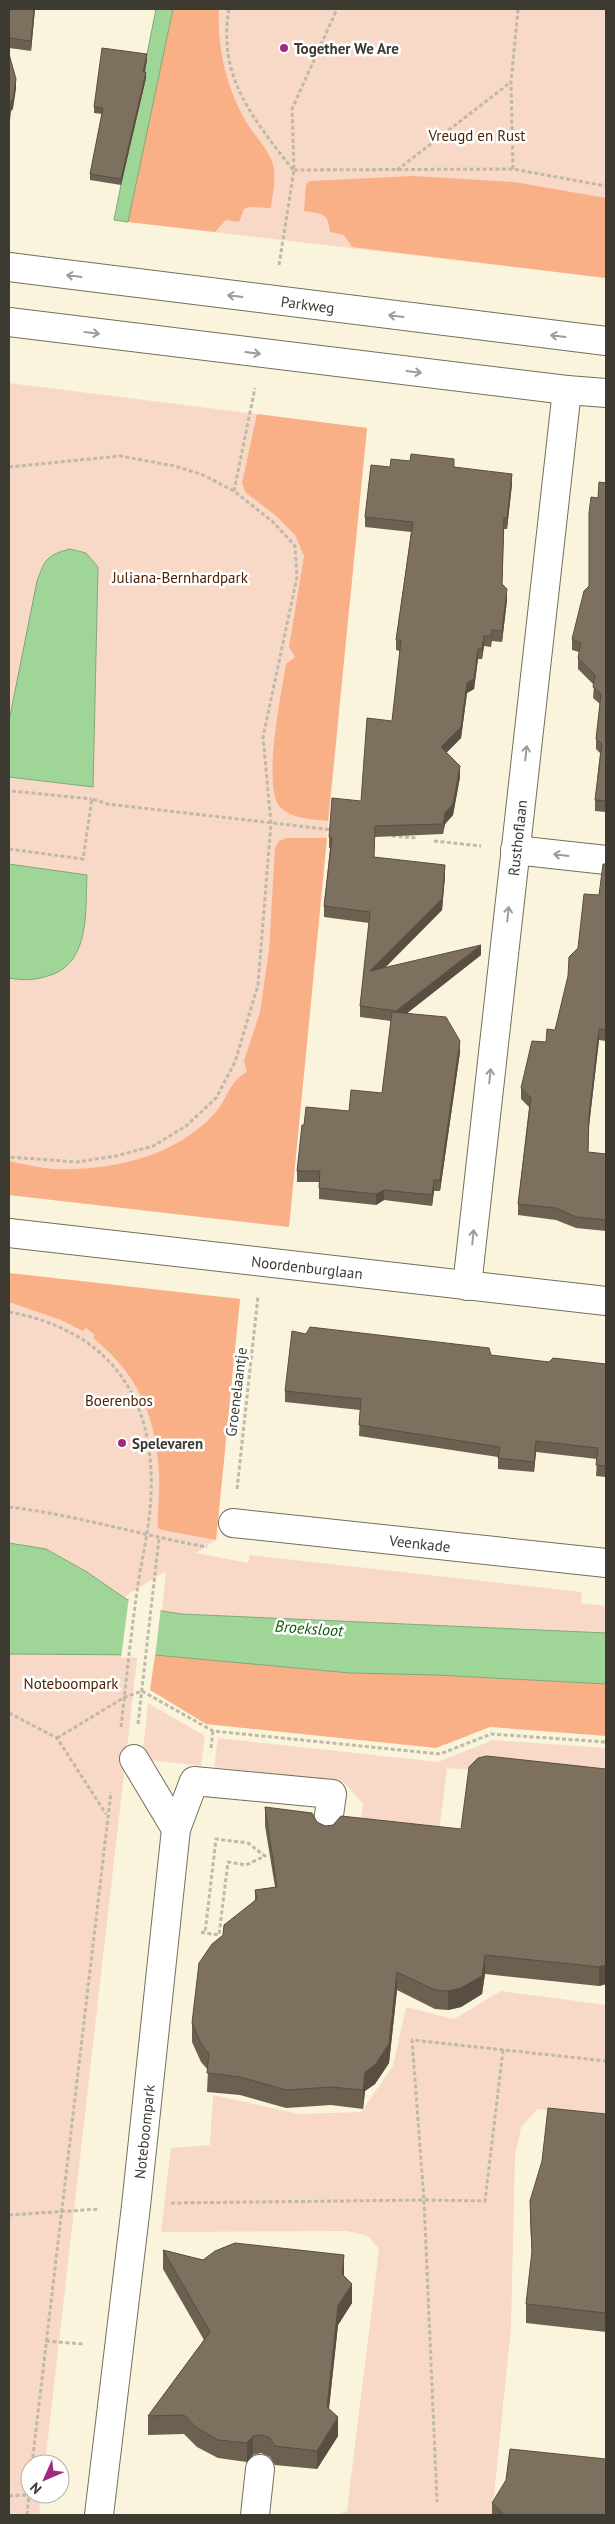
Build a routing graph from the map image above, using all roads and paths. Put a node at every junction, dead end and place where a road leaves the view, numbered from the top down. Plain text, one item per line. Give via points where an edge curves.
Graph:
1 (229, 9) edge
2 (337, 9) edge
3 (518, 9) edge
4 (511, 82) junction
5 (513, 169) junction
6 (294, 170) junction
7 (397, 170) junction
8 (606, 186) edge
9 (9, 267) edge
10 (9, 322) edge
11 (606, 341) edge
12 (568, 390) junction
13 (606, 393) edge
14 (250, 413) dead end
15 (9, 467) edge
16 (234, 491) junction
17 (12, 791) dead end
18 (92, 799) junction
19 (271, 823) junction
20 (339, 830) edge
21 (388, 835) edge
22 (417, 838) edge
23 (434, 840) edge
24 (9, 849) edge
25 (515, 850) junction
26 (606, 860) edge
27 (9, 1157) edge
28 (9, 1233) edge
29 (262, 1263) junction
30 (467, 1286) junction
31 (606, 1301) edge
32 (9, 1312) edge
33 (9, 1507) edge
34 (233, 1523) joint
35 (146, 1534) junction
36 (606, 1563) edge
37 (142, 1692) junction
38 (125, 1697) junction
39 (9, 1713) edge
40 (120, 1736) dead end
41 (57, 1738) junction
42 (606, 1742) edge
43 (134, 1759) joint
44 (111, 1789) dead end
45 (107, 1815) junction
46 (176, 1829) junction
47 (327, 1830) edge
48 (166, 1928) junction
49 (205, 1933) junction
50 (503, 2050) junction
51 (606, 2061) edge
52 (424, 2200) junction
53 (136, 2206) junction
54 (60, 2212) junction
55 (9, 2215) edge
56 (33, 2454) edge
57 (260, 2469) dead end
58 (437, 2502) dead end
59 (99, 2515) edge
60 (255, 2515) edge

1 - 6 path via 225,33 233,76 250,114
2 - 6 path via 292,109
3 - 4 path
4 - 5 path
4 - 7 path
5 - 7 path
5 - 8 path
6 - 7 path
11 -> 9 street, Parkweg
10 -> 12 street
12 - 13 street
25 -> 12 street, Rusthoflaan
14 - 16 path
15 - 16 path via 120,456 194,472
16 - 19 path via 273,522 295,546 297,577 263,737
17 - 18 path
18 - 19 path via 108,804
18 - 24 path via 83,859
19 - 20 path
19 - 27 path via 258,985 235,1062 216,1098 186,1126 153,1146 77,1162
21 - 22 path
23 - 25 path
26 -> 25 street
30 -> 25 street, Rusthoflaan
28 - 29 street, Noordenburglaan
29 - 30 street, Noordenburglaan
29 - 34 path, Groenelaantje
30 - 31 street, Noordenburglaan
32 - 35 path via 84,1339 103,1353 133,1393 149,1449 152,1494
33 - 35 path
34 - 36 street, Veenkade
35 - 37 path via 159,1538
35 - 38 path
37 - 38 path
37 - 42 path via 212,1731 440,1754 491,1734
37 - 43 path
38 - 40 path
38 - 41 path
39 - 41 path
41 - 45 path
43 - 46 street
44 - 45 path
45 - 54 path
46 - 47 street, Noteboompark via 194,1781 332,1794
46 - 48 street, Noteboompark
48 - 49 path
48 - 53 street, Noteboompark
49 - 49 path via 216,1839 248,1843 266,1856 246,1865 228,1862 219,1935
50 - 51 path
50 - 52 path via 485,2201
50 - 52 path via 412,2040
52 - 53 path
52 - 58 path
53 - 54 path
53 - 59 street, Noteboompark
54 - 55 path
54 - 56 path
57 - 60 street

